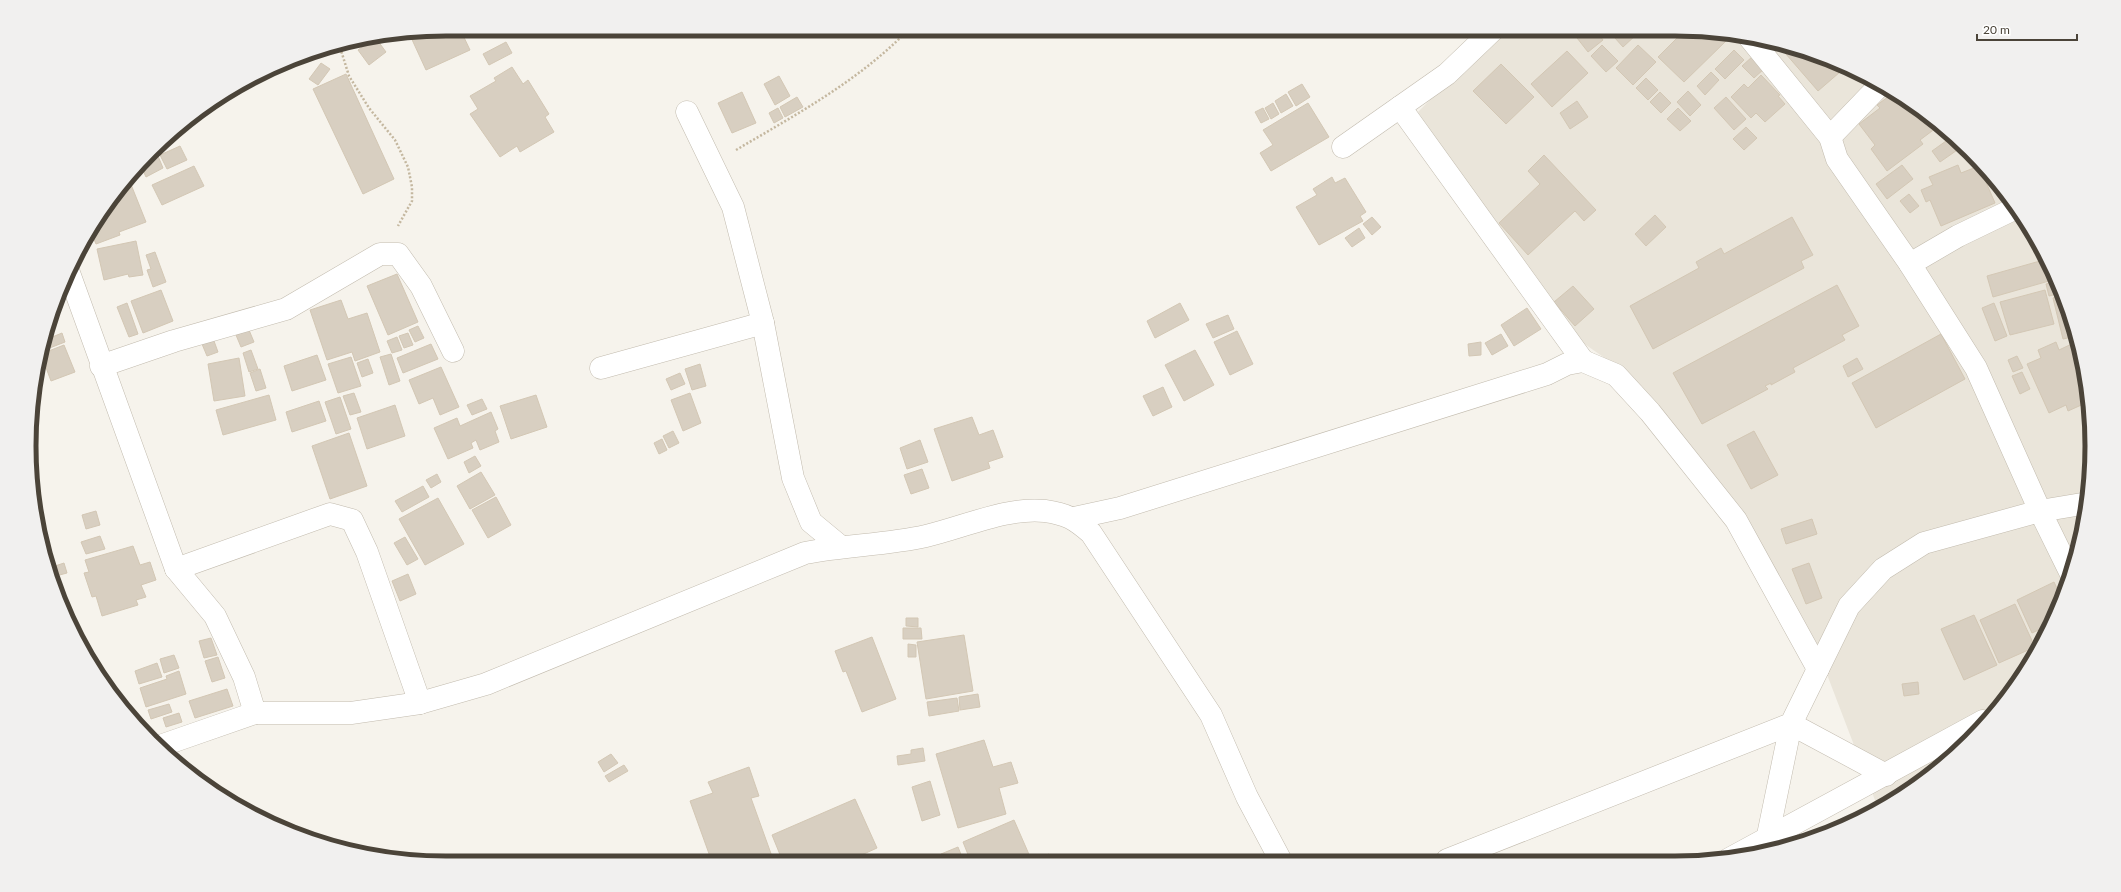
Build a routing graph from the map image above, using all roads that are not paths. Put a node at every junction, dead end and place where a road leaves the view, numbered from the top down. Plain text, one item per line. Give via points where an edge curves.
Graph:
1 (1487, 36) edge
2 (1754, 44) edge
3 (1876, 89) edge
4 (1400, 107) junction
5 (687, 112) dead end
6 (1830, 137) junction
7 (1343, 147) dead end
8 (2011, 211) edge
9 (1910, 264) junction
10 (71, 280) edge
11 (763, 323) junction
12 (453, 351) dead end
13 (1583, 361) junction
14 (101, 366) junction
15 (601, 368) dead end
16 (2080, 504) edge
17 (2040, 511) junction
18 (1074, 518) junction
19 (840, 546) junction
20 (2067, 566) edge
21 (176, 569) junction
22 (1818, 669) junction
23 (420, 703) junction
24 (255, 713) junction
25 (1791, 724) junction
26 (1974, 726) edge
27 (165, 744) edge
28 (1886, 775) junction
29 (1767, 840) junction
30 (1749, 849) edge
31 (1278, 856) edge
32 (1457, 856) edge

1 - 4 street via 1447,74
2 - 6 street
3 - 6 street
4 - 7 street
4 - 13 street
5 - 11 street via 733,207
6 - 9 street via 1837,159
8 - 9 street via 1958,236
9 - 17 street via 1976,368
10 - 14 street
11 - 15 street
11 - 19 street via 793,478 812,522
12 - 14 street via 421,286 398,254 380,254 286,309 174,341
13 - 18 street via 1120,508
13 - 22 street via 1616,375 1650,412 1736,520
14 - 21 street
16 - 17 street
17 - 20 street
17 - 22 street via 1924,543 1883,569 1849,606
18 - 19 street via 1046,511 1019,511 927,536 884,544
18 - 31 street via 1091,534 1211,715 1247,797
19 - 23 street via 805,553 486,684
21 - 23 street via 330,514 352,520 367,552
21 - 24 street via 215,616 244,677
22 - 25 street
23 - 24 street via 351,713
24 - 27 street
25 - 28 street
25 - 29 street
25 - 32 street
26 - 28 street
28 - 29 street
29 - 30 street

